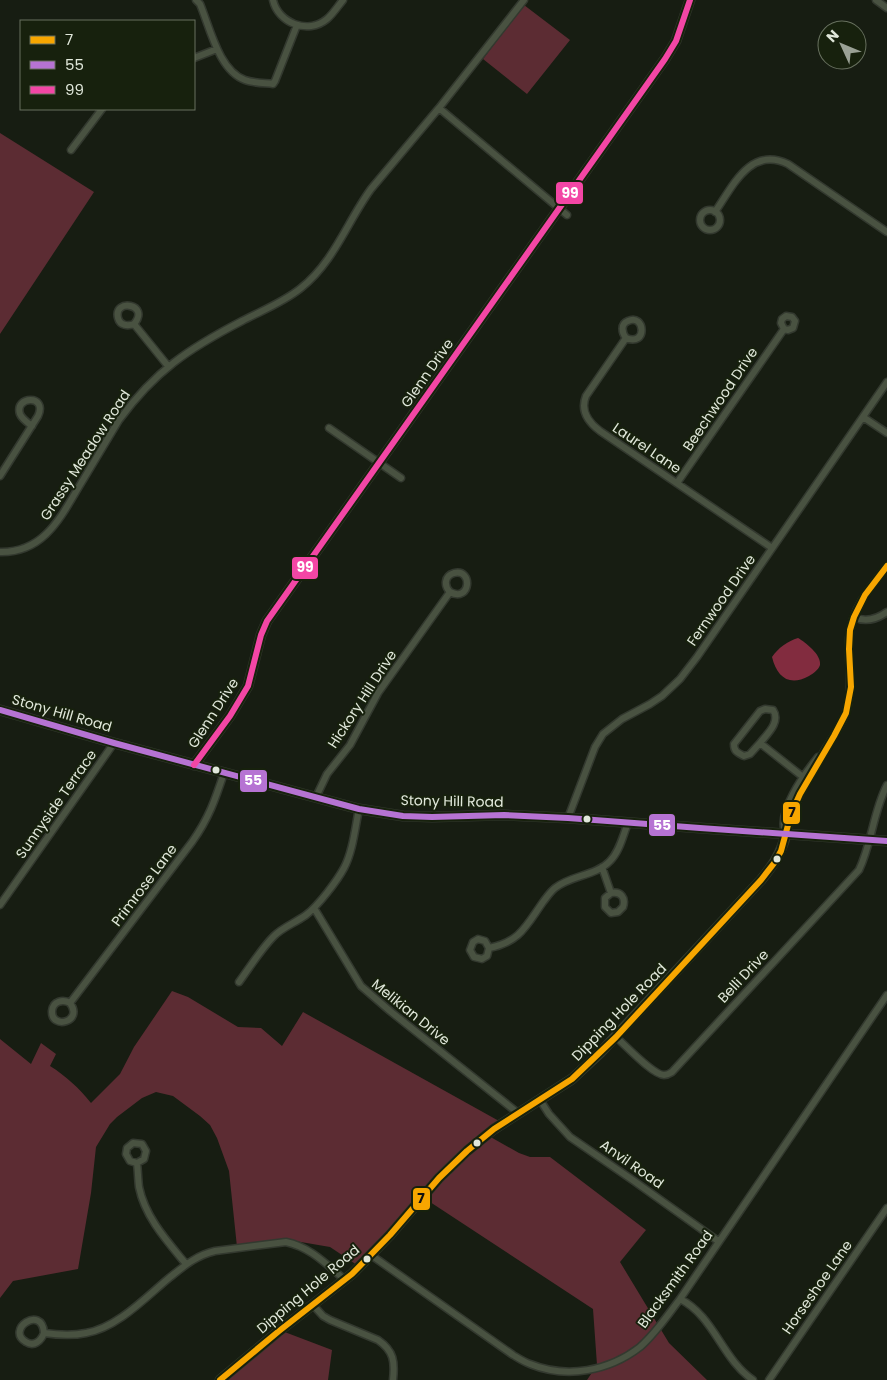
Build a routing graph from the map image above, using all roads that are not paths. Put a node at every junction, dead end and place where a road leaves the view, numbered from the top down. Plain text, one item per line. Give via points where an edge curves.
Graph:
1 (196, 0) edge
2 (273, 0) edge
3 (342, 0) edge
4 (524, 0) edge
5 (690, 0) edge
6 (876, 0) edge
7 (887, 8) edge
8 (297, 25) junction
9 (217, 49) junction
10 (195, 58) edge
11 (439, 108) junction
12 (101, 110) edge
13 (71, 150) dead end
14 (564, 212) junction
15 (715, 212) dead end
16 (887, 232) edge
17 (134, 324) dead end
18 (784, 329) dead end
19 (626, 338) dead end
20 (168, 366) junction
21 (887, 382) edge
22 (863, 417) junction
23 (32, 426) dead end
24 (329, 428) dead end
25 (887, 433) edge
26 (379, 464) junction
27 (0, 476) edge
28 (401, 478) dead end
29 (677, 484) junction
30 (772, 548) junction
31 (0, 552) edge
32 (887, 566) edge
33 (450, 592) dead end
34 (887, 612) edge
35 (854, 617) junction
36 (0, 710) edge
37 (114, 743) junction
38 (760, 743) junction
39 (826, 749) junction
40 (194, 765) junction
41 (224, 773) junction
42 (803, 777) junction
43 (887, 785) edge
44 (316, 797) junction
45 (360, 809) junction
46 (568, 818) junction
47 (628, 822) junction
48 (786, 834) junction
49 (870, 840) junction
50 (887, 841) edge
51 (602, 867) junction
52 (611, 892) dead end
53 (0, 905) edge
54 (314, 908) junction
55 (489, 948) dead end
56 (239, 982) dead end
57 (887, 995) edge
58 (70, 1003) dead end
59 (616, 1037) junction
60 (540, 1100) junction
61 (518, 1113) junction
62 (138, 1163) dead end
63 (887, 1208) edge
64 (718, 1241) junction
65 (371, 1255) junction
66 (186, 1264) junction
67 (344, 1279) junction
68 (680, 1299) junction
69 (312, 1305) junction
70 (44, 1333) dead end
71 (220, 1380) edge
72 (393, 1380) edge
73 (753, 1380) edge
74 (769, 1380) edge

1 - 9 street
2 - 8 street via 280,15
3 - 8 street via 328,19 308,27
4 - 11 street, Grassy Meadow Road
5 - 14 main road, Glenn Drive via 672,50
6 - 7 street
8 - 9 street via 273,84 245,80 232,72
9 - 10 street
11 - 14 street
11 - 20 street, Grassy Meadow Road via 362,202 324,266 309,282 293,294 204,341
12 - 13 street
14 - 26 main road, Glenn Drive
15 - 16 street via 749,166 771,158 788,164
17 - 20 street
18 - 29 street, Beechwood Drive
19 - 29 street, Laurel Lane via 586,396 584,413 593,426
20 - 31 street, Grassy Meadow Road via 145,388 115,427 54,526 23,549
21 - 22 street, Fernwood Drive
22 - 25 street
22 - 30 street, Fernwood Drive
23 - 27 street
24 - 26 street
26 - 28 street
26 - 40 main road, Glenn Drive via 267,621 248,686
29 - 30 street, Laurel Lane
30 - 46 street, Fernwood Drive via 680,679 662,696 603,734
32 - 35 street via 864,595
33 - 44 street, Hickory Hill Drive via 376,698 350,745 327,774
34 - 35 street via 870,620
35 - 39 street via 850,630 851,687 848,705
36 - 37 main road, Stony Hill Road
37 - 40 main road, Stony Hill Road
37 - 53 street, Sunnyside Terrace
38 - 38 street via 776,721 774,710 760,711 734,744 734,749 744,756
38 - 42 street
39 - 42 street
39 - 48 street via 800,794
40 - 41 main road, Stony Hill Road
41 - 44 main road, Stony Hill Road
41 - 58 street, Primrose Lane via 203,826
42 - 48 street via 784,816 782,824
43 - 49 street, Belli Drive
44 - 45 main road, Stony Hill Road
45 - 46 main road, Stony Hill Road via 403,816
45 - 54 street via 344,869
46 - 47 main road, Stony Hill Road
47 - 48 main road, Stony Hill Road
47 - 51 street via 617,851
48 - 49 main road, Stony Hill Road
48 - 59 main road, Dipping Hole Road via 781,851 761,880
49 - 50 main road, Stony Hill Road
49 - 59 street, Belli Drive via 859,870 672,1072 662,1075 653,1070
51 - 52 street
51 - 55 street via 555,888 520,934
54 - 56 street via 274,935
54 - 61 street, Melikian Drive via 361,986
57 - 64 street, Blacksmith Road
59 - 60 main road, Dipping Hole Road via 572,1079
60 - 61 main road, Dipping Hole Road
60 - 64 street, Anvil Road via 570,1137
61 - 65 main road, Dipping Hole Road via 452,1165
62 - 66 street via 139,1186 150,1215
63 - 74 street, Horseshoe Lane
64 - 68 street, Blacksmith Road
65 - 67 main road, Dipping Hole Road
65 - 68 street, Blacksmith Road via 513,1355 530,1364 560,1371 592,1370 624,1358 641,1346
66 - 67 street via 215,1251 286,1242 307,1249
66 - 70 street via 106,1327 77,1334
67 - 69 main road, Dipping Hole Road
68 - 73 street via 694,1308 734,1363
69 - 71 main road, Dipping Hole Road
69 - 72 street via 330,1320 383,1343 392,1357

